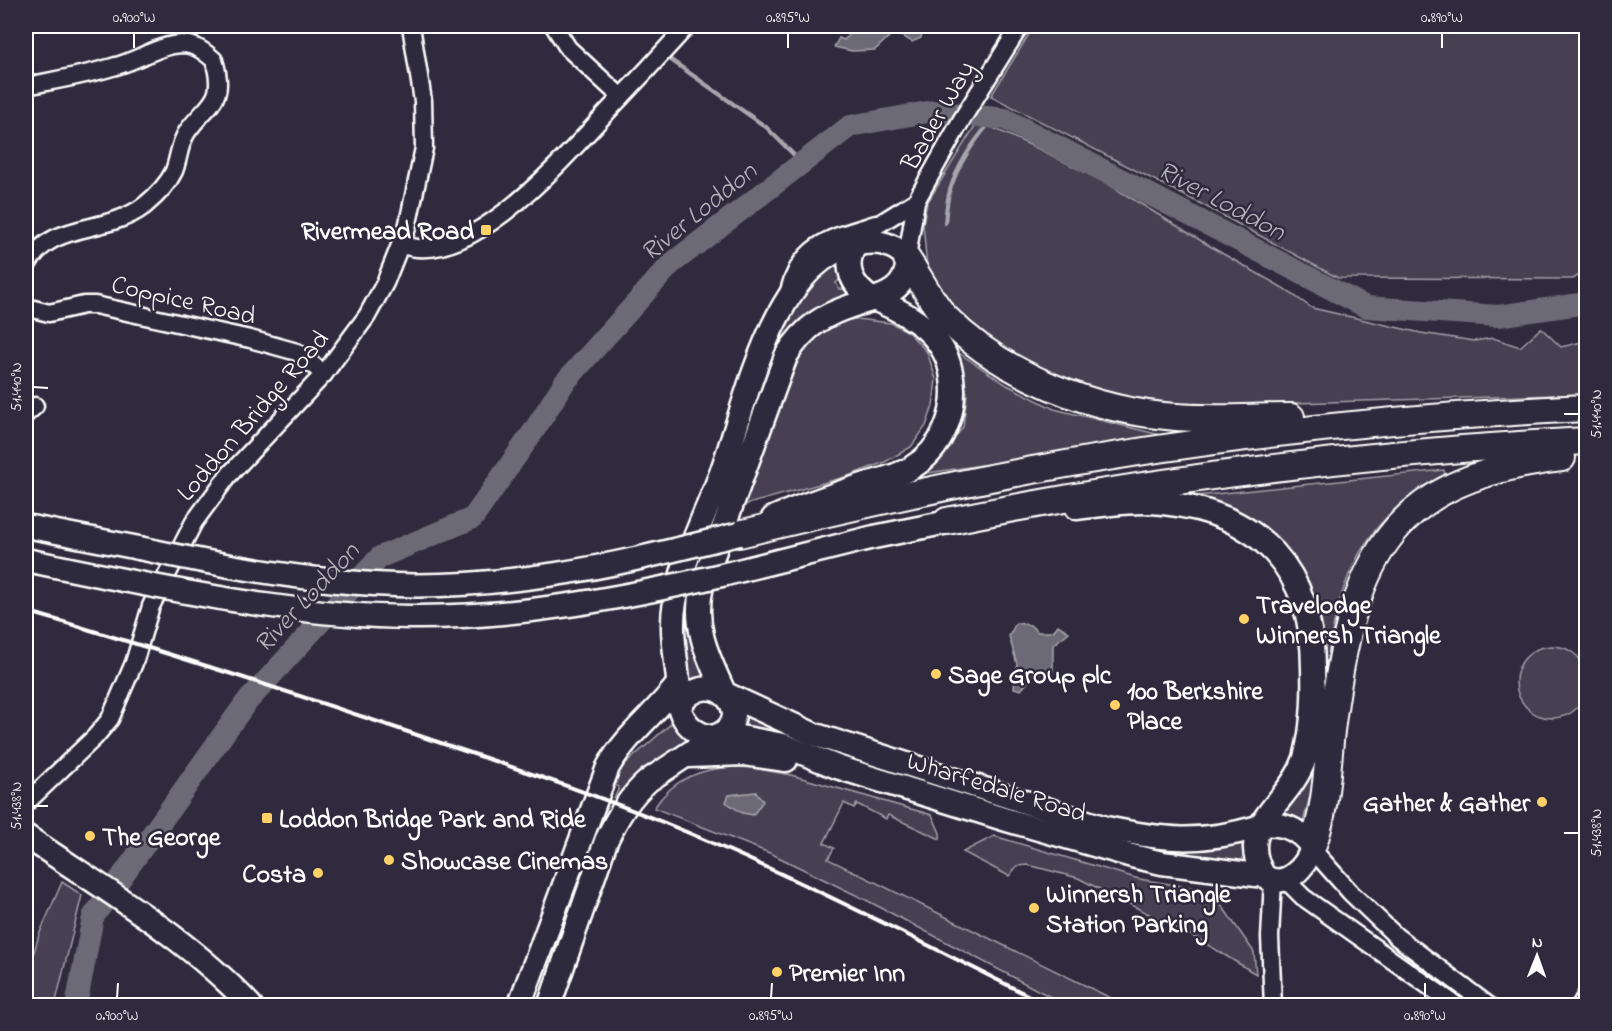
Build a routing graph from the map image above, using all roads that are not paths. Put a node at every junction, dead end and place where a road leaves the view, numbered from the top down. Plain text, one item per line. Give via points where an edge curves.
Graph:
1 (411, 26) edge
2 (554, 26) edge
3 (687, 26) edge
4 (1020, 26) edge
5 (26, 86) edge
6 (621, 97) junction
7 (916, 201) junction
8 (876, 225) junction
9 (401, 244) junction
10 (857, 244) junction
11 (907, 258) junction
12 (26, 267) edge
13 (787, 298) junction
14 (874, 300) junction
15 (26, 308) edge
16 (324, 374) junction
17 (1587, 408) edge
18 (1417, 418) junction
19 (1587, 441) edge
20 (1587, 456) edge
21 (947, 521) junction
22 (26, 526) edge
23 (738, 534) junction
24 (26, 560) edge
25 (725, 693) junction
26 (679, 699) junction
27 (716, 736) junction
28 (686, 756) junction
29 (837, 766) junction
30 (26, 803) edge
31 (1260, 826) junction
32 (26, 836) edge
33 (1312, 848) junction
34 (1274, 878) junction
35 (1587, 996) edge
36 (1485, 1002) edge
37 (1271, 1003) edge
38 (251, 1005) edge
39 (519, 1005) edge
40 (549, 1005) edge
41 (1457, 1005) edge
42 (1501, 1005) edge
43 (1580, 1005) edge

1 - 9 street, Loddon Bridge Road via 423,101 424,148 417,191
2 - 6 street via 568,48
3 - 6 street
4 - 7 street, Bader Way
5 - 12 street via 116,66 181,44 194,46 214,60 218,78 216,97 188,131 174,171 159,193 125,217 51,239 34,252
6 - 9 street via 532,190 499,216 447,246 417,249
7 - 8 street, Bader Way
7 - 11 street, Bader Way
8 - 10 street, Bader Way
8 - 13 street via 837,236 814,249 793,274
9 - 16 street, Loddon Bridge Road via 367,316
10 - 11 main road via 886,242
10 - 13 main road via 822,259
10 - 14 main road via 850,257 851,276 858,288
11 - 14 main road via 899,285
11 - 18 highway via 938,309 974,341 1025,374 1082,397 1124,410 1177,417
13 - 26 main road via 753,374 678,591 673,612
14 - 23 main road via 912,317 931,333 944,352 953,385 950,418 942,436 912,468 798,507
14 - 25 main road via 831,314 806,331 790,349 779,373 699,599 700,635
15 - 16 street, Coppice Road via 49,313 95,305 250,339 297,352
16 - 30 street, Loddon Bridge Road via 207,503 151,606 134,663 110,718
17 - 18 highway
18 - 23 highway via 1277,433 1057,466
19 - 21 highway via 1404,454 1227,473
20 - 33 highway via 1505,467 1457,483 1421,504 1383,544 1360,593 1343,654 1320,820
21 - 24 main road, bridge via 657,590 514,612 422,617 278,607
21 - 31 main road via 1114,504 1162,503 1218,515 1253,533 1273,550 1305,605 1313,642 1314,679 1304,761 1292,785
22 - 23 main road, bridge via 218,564 377,584 442,584 567,573
25 - 26 main road via 715,688 697,690
25 - 27 main road via 732,702 734,715
25 - 31 main road, Wharfedale Road via 813,734 1106,828 1154,838 1187,839 1230,835
26 - 27 main road via 689,727
26 - 39 main road via 661,705 629,736 604,775
27 - 28 main road
27 - 29 main road, Wharfedale Road via 783,745
28 - 29 main road via 744,754
28 - 40 main road via 640,788 617,818
29 - 34 main road, Wharfedale Road via 1132,856
31 - 33 main road via 1288,826
31 - 34 main road via 1255,836 1255,855
32 - 38 main road via 146,918 219,973
33 - 34 main road via 1303,866
33 - 36 street via 1351,893 1412,949
34 - 37 street
34 - 41 street
35 - 43 street
36 - 42 street

